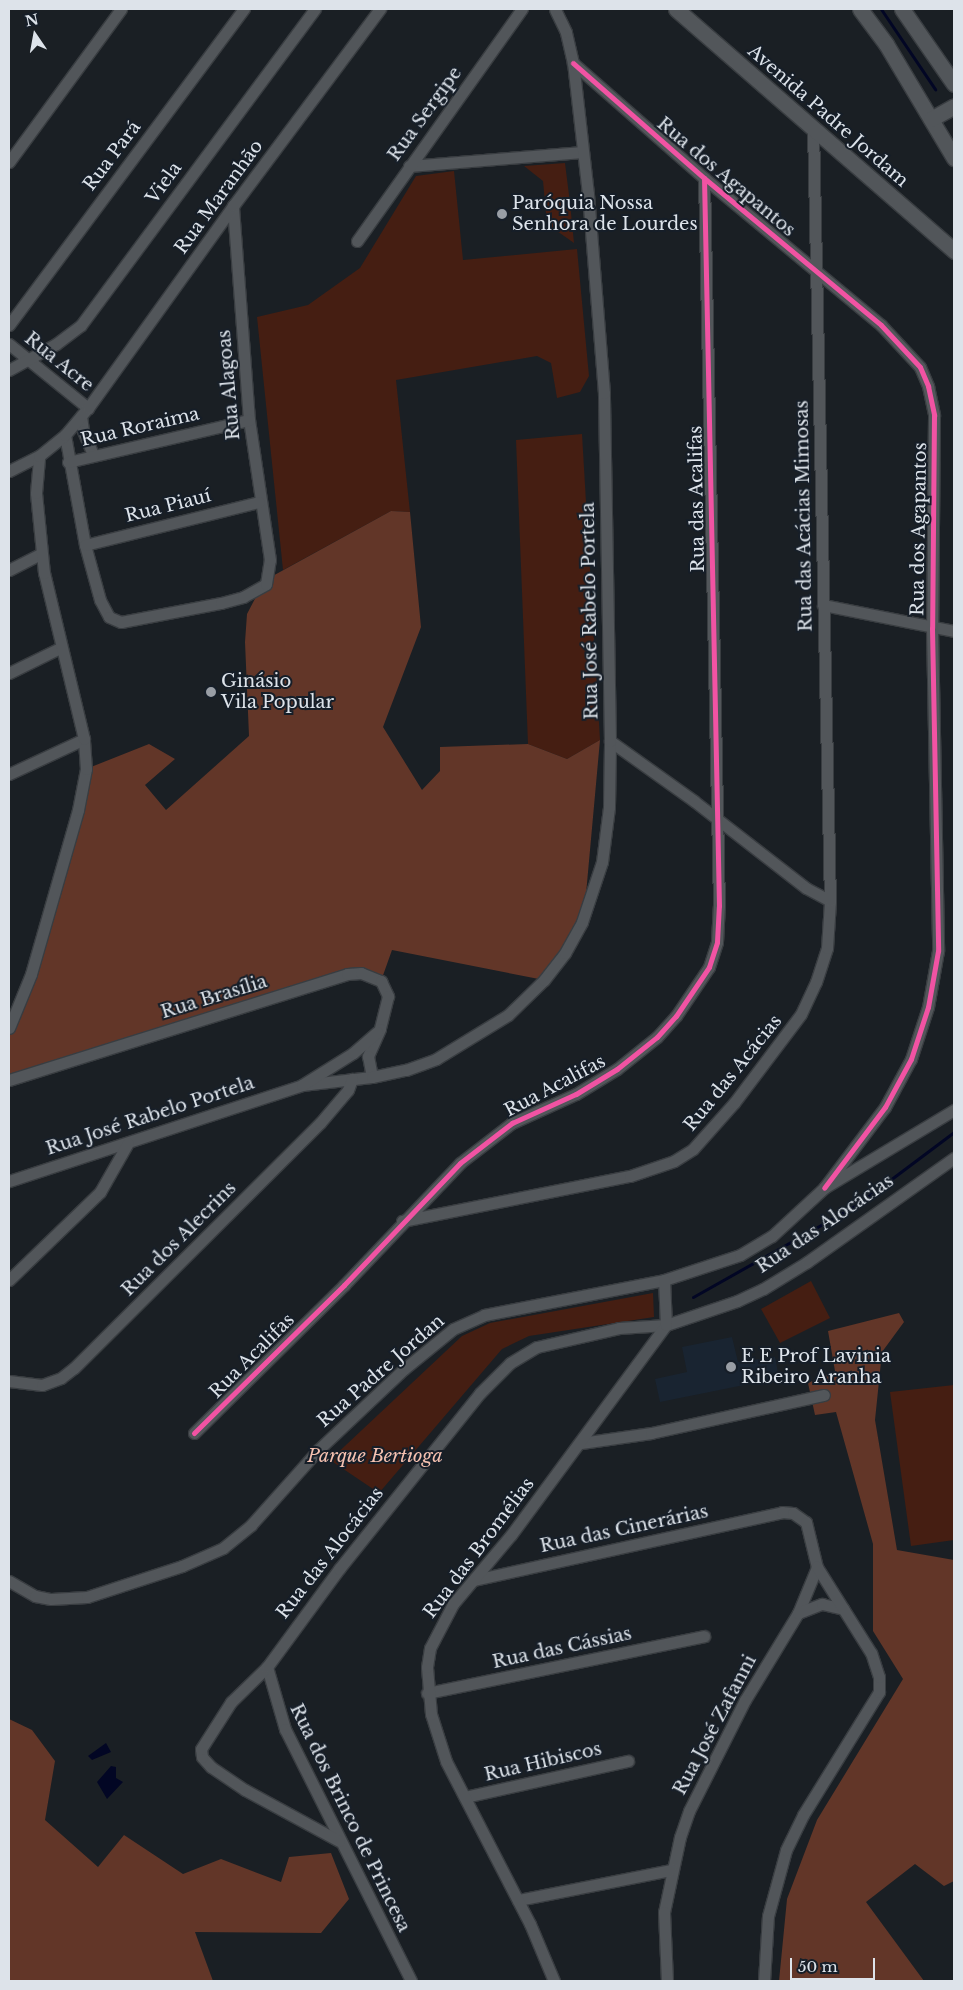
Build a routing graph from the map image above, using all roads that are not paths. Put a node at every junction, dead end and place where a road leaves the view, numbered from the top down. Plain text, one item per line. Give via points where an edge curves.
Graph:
1 (121, 9) edge
2 (244, 9) edge
3 (315, 9) edge
4 (380, 9) edge
5 (522, 9) edge
6 (555, 9) edge
7 (676, 9) edge
8 (860, 9) edge
9 (902, 9) edge
10 (573, 63) junction
11 (954, 84) edge
12 (954, 106) edge
13 (931, 119) junction
14 (813, 130) junction
15 (582, 152) junction
16 (954, 158) edge
17 (9, 162) edge
18 (409, 166) junction
19 (704, 178) junction
20 (232, 206) junction
21 (356, 241) dead end
22 (954, 251) edge
23 (815, 270) junction
24 (9, 326) edge
25 (9, 344) edge
26 (27, 361) junction
27 (9, 370) edge
28 (85, 412) junction
29 (249, 420) junction
30 (65, 436) junction
31 (93, 455) junction
32 (39, 456) junction
33 (68, 462) junction
34 (9, 471) edge
35 (259, 502) junction
36 (85, 545) junction
37 (41, 554) junction
38 (9, 570) edge
39 (823, 605) junction
40 (932, 628) junction
41 (954, 632) edge
42 (60, 648) junction
43 (9, 672) edge
44 (84, 739) junction
45 (610, 741) junction
46 (9, 774) edge
47 (717, 820) junction
48 (830, 901) junction
49 (9, 1028) edge
50 (380, 1029) junction
51 (372, 1077) junction
52 (352, 1079) junction
53 (9, 1080) edge
54 (302, 1084) junction
55 (954, 1110) edge
56 (864, 1138) junction
57 (128, 1143) junction
58 (880, 1154) junction
59 (954, 1158) edge
60 (9, 1181) edge
61 (824, 1188) junction
62 (402, 1221) junction
63 (9, 1280) edge
64 (664, 1280) junction
65 (666, 1325) junction
66 (9, 1381) edge
67 (824, 1395) dead end
68 (194, 1433) dead end
69 (581, 1443) junction
70 (816, 1567) junction
71 (474, 1580) junction
72 (9, 1581) edge
73 (843, 1609) junction
74 (798, 1613) junction
75 (704, 1636) dead end
76 (267, 1667) junction
77 (427, 1693) junction
78 (628, 1761) dead end
79 (465, 1797) junction
80 (339, 1841) junction
81 (671, 1870) junction
82 (518, 1900) junction
83 (411, 1981) edge
84 (554, 1981) edge
85 (667, 1981) edge
86 (764, 1981) edge

1 - 17 street
2 - 24 street, Rua Pará
3 - 26 street, Viela via 81,325
4 - 20 street, Rua Maranhão
5 - 18 street, Rua Sergipe
6 - 10 street, Rua José Rabelo Portela via 566,32
7 - 14 street, Avenida Padre Jordam
8 - 13 street via 886,44
9 - 11 street
10 - 15 street, Rua José Rabelo Portela
10 - 19 street, Rua dos Agapantos
12 - 13 street
13 - 16 street
14 - 22 street, Avenida Padre Jordam
14 - 23 street, Rua das Acácias Mimosas
15 - 18 street
15 - 45 street, Rua José Rabelo Portela via 604,394
18 - 21 street, Rua Sergipe
19 - 23 street, Rua dos Agapantos
19 - 47 street, Rua das Acalifas
20 - 28 street, Rua Maranhão
20 - 29 street, Rua Alagoas
23 - 39 street, Rua das Acácias Mimosas
23 - 40 street, Rua dos Agapantos via 907,352 928,386 934,415
25 - 26 street, Rua Acre
26 - 27 street, Viela
26 - 28 street, Rua Acre
28 - 30 street, Rua Maranhão
28 - 31 street via 83,431
29 - 31 street, Rua Roraima
29 - 35 street, Rua Alagoas
30 - 32 street, Rua Maranhão
30 - 33 street
31 - 33 street, Rua Roraima
32 - 34 street
32 - 37 street via 36,494
33 - 36 street
35 - 36 street, Rua Piauí
35 - 36 street, Rua Alagoas via 270,560 266,584 243,597 114,621 104,612
37 - 38 street
37 - 42 street
39 - 40 street
39 - 48 street, Rua das Acácias Mimosas
40 - 41 street
40 - 56 street, Rua dos Agapantos via 938,951 922,1033 900,1081
42 - 43 street
42 - 44 street
44 - 46 street
44 - 49 street via 86,769 78,810 31,974
45 - 47 street
45 - 51 street, Rua José Rabelo Portela via 610,807 602,862 582,922 565,953 520,1005 490,1028 436,1059
47 - 48 street via 806,888
47 - 62 street, Rua Acalifas via 717,942 709,967 676,1016 657,1037 617,1070 576,1094 512,1123 485,1141
48 - 62 street, Rua das Acácias via 827,948 801,1014 734,1103 693,1149 655,1171
50 - 51 street, Rua Brasília via 368,1056
50 - 53 street, Rua Brasília via 388,1002 385,986 371,975 347,974
50 - 54 street via 353,1053
51 - 52 street, Rua José Rabelo Portela
52 - 54 street, Rua José Rabelo Portela
52 - 66 street, Rua dos Alecrins via 348,1090 320,1123 74,1368 61,1378 42,1385
54 - 57 street, Rua José Rabelo Portela
55 - 58 street
56 - 58 street
56 - 61 street, Rua dos Agapantos
57 - 60 street, Rua José Rabelo Portela
57 - 63 street via 100,1192
58 - 61 street, Rua Padre Jordan
59 - 65 street, Rua das Alocácias via 788,1275 737,1301
61 - 64 street, Rua Padre Jordan via 804,1209 754,1247 714,1266
62 - 68 street, Rua Acalifas via 344,1285
64 - 65 street
64 - 72 street, Rua Padre Jordan via 484,1315 464,1323 404,1369 318,1450 238,1537 209,1555 86,1597 51,1599 35,1596
65 - 69 street, Rua das Bromélias
65 - 76 street, Rua das Alocácias via 620,1328 555,1341 510,1363 480,1392 400,1490
67 - 69 street via 651,1433
69 - 71 street, Rua das Bromélias
70 - 71 street, Rua das Cinerárias via 806,1522 793,1513 782,1512
70 - 73 street
70 - 74 street, Rua José Zafanni
71 - 77 street, Rua das Bromélias via 453,1604 430,1648
73 - 74 street via 822,1604
73 - 86 street via 871,1653 879,1692 803,1815 786,1850 768,1916
74 - 81 street, Rua José Zafanni via 745,1700 689,1811
75 - 77 street, Rua das Cássias
76 - 80 street, Rua dos Brinco de Princesa via 279,1716
76 - 80 street via 231,1702 214,1725 201,1749 204,1760 245,1790
77 - 79 street, Rua das Bromélias via 437,1736
78 - 79 street, Rua Hibiscos
79 - 82 street, Rua das Bromélias
80 - 83 street, Rua dos Brinco de Princesa
81 - 82 street
81 - 85 street, Rua José Zafanni via 664,1912
82 - 84 street, Rua das Bromélias

